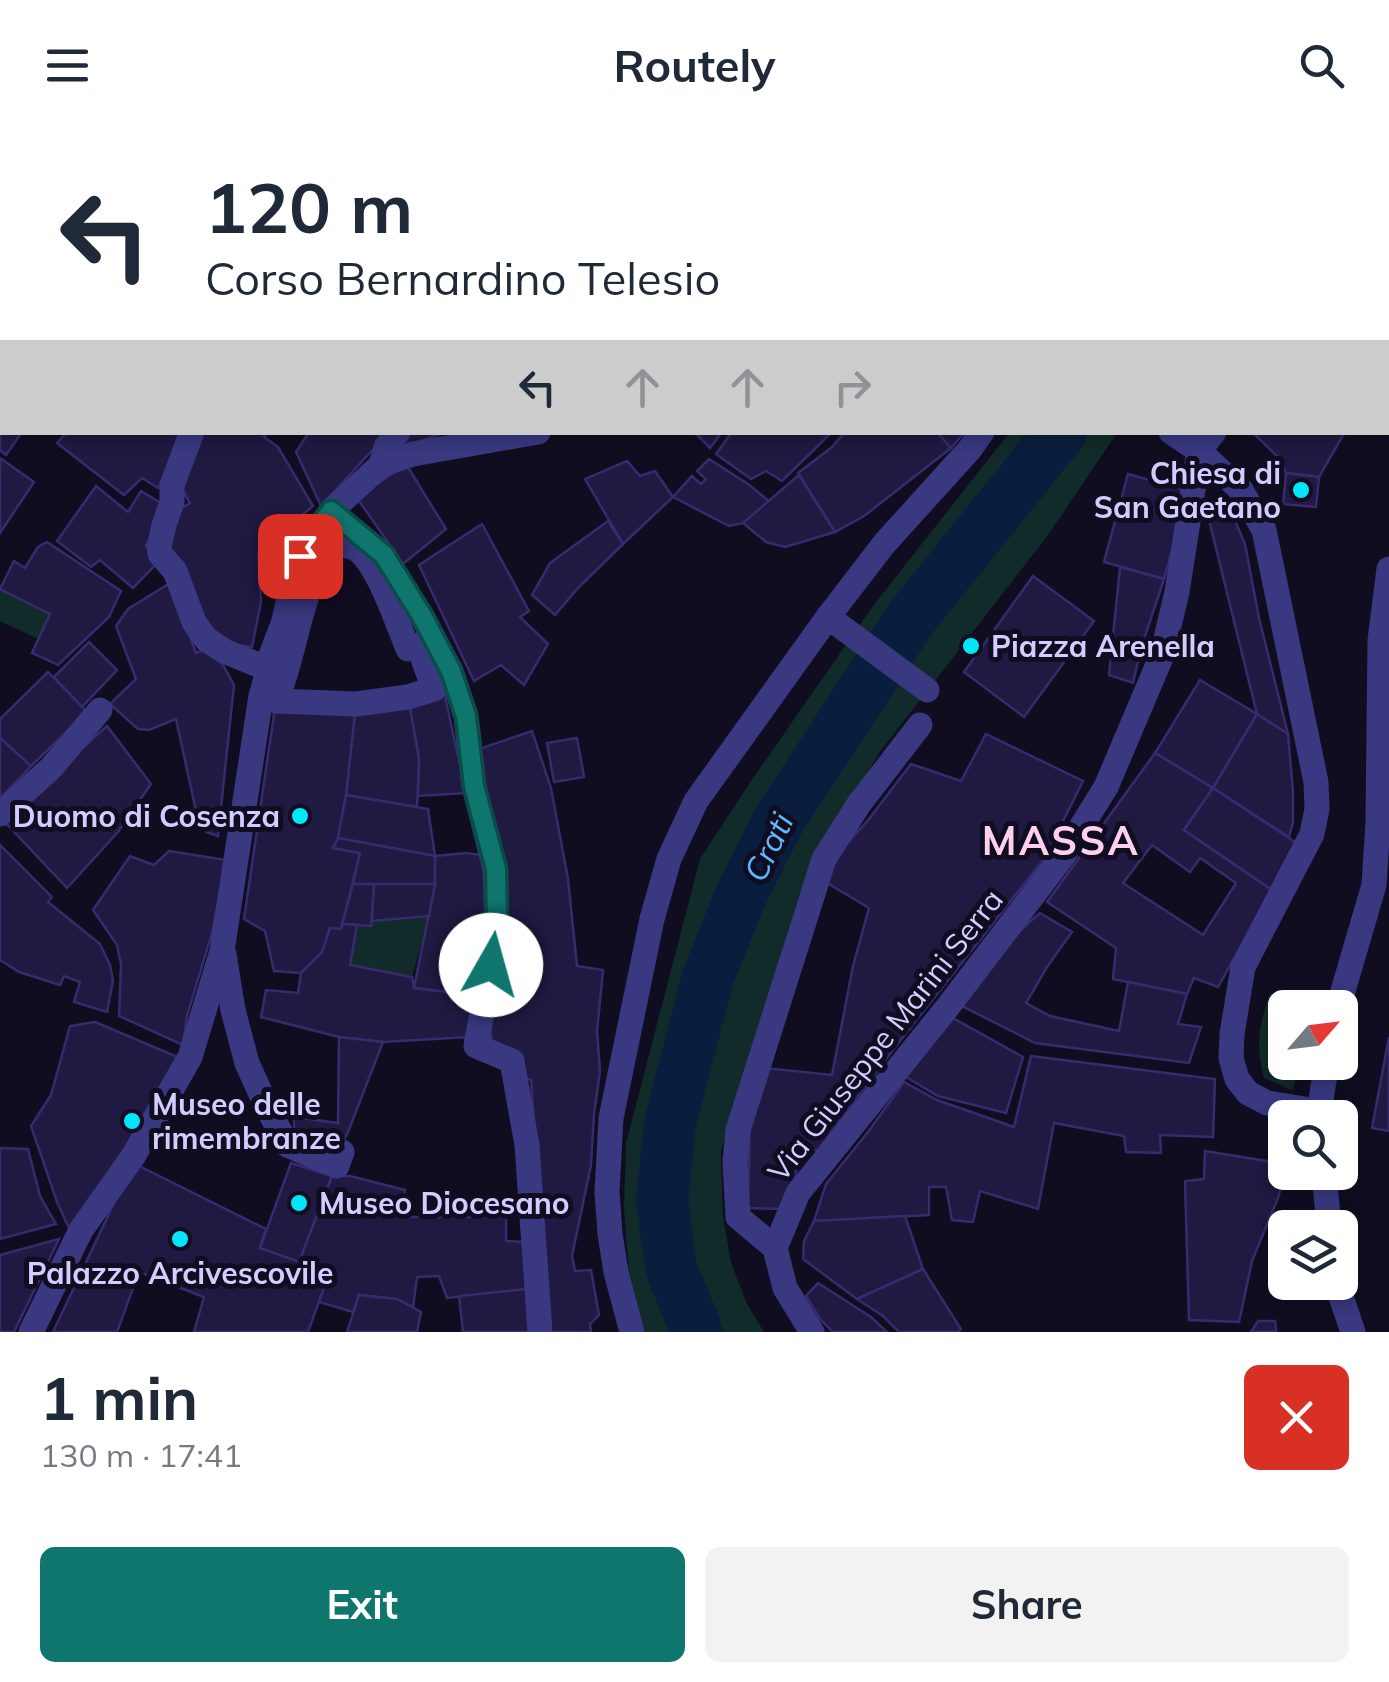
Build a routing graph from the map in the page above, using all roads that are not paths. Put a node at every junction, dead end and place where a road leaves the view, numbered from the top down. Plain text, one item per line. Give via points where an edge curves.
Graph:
1 (191, 435) edge
2 (396, 435) edge
3 (521, 435) edge
4 (980, 435) edge
5 (1182, 435) edge
6 (1206, 442) edge
7 (381, 465) junction
8 (331, 511) junction
9 (377, 560) junction
10 (1389, 569) edge
11 (828, 617) junction
12 (266, 668) junction
13 (926, 690) dead end
14 (100, 710) dead end
15 (920, 725) dead end
16 (1384, 732) edge
17 (0, 814) edge
18 (223, 944) junction
19 (1343, 990) edge
20 (1268, 1103) edge
21 (342, 1152) dead end
22 (775, 1248) junction
23 (1342, 1300) edge
24 (810, 1329) edge
25 (31, 1332) edge
26 (540, 1332) edge
27 (632, 1332) edge
28 (1353, 1332) edge

1 - 12 street via 172,485 160,554 206,639
2 - 7 street
3 - 7 street
4 - 11 street
5 - 6 street
6 - 20 street via 1264,530 1316,782 1312,834 1243,967 1232,1034 1237,1080
6 - 22 street, Via Giuseppe Marini Serra via 1162,655 1106,787 1052,872 798,1193
7 - 8 street
8 - 9 street
8 - 12 street via 300,556
9 - 9 street via 408,648 418,645 434,689 356,704 276,701 308,590 333,544
9 - 26 street via 422,616 466,716 474,786 496,869 497,926 476,1046 512,1061 527,1145
10 - 16 street via 1380,640
11 - 13 street
11 - 27 street via 696,801 669,859 652,919 611,1118 607,1192 616,1272
12 - 18 street
14 - 17 street
15 - 22 street via 824,860 738,1130 738,1217
16 - 19 street via 1374,885
18 - 21 street via 247,1063 287,1145 337,1166
18 - 25 street via 190,1058 81,1230
22 - 24 street via 785,1288
23 - 28 street

